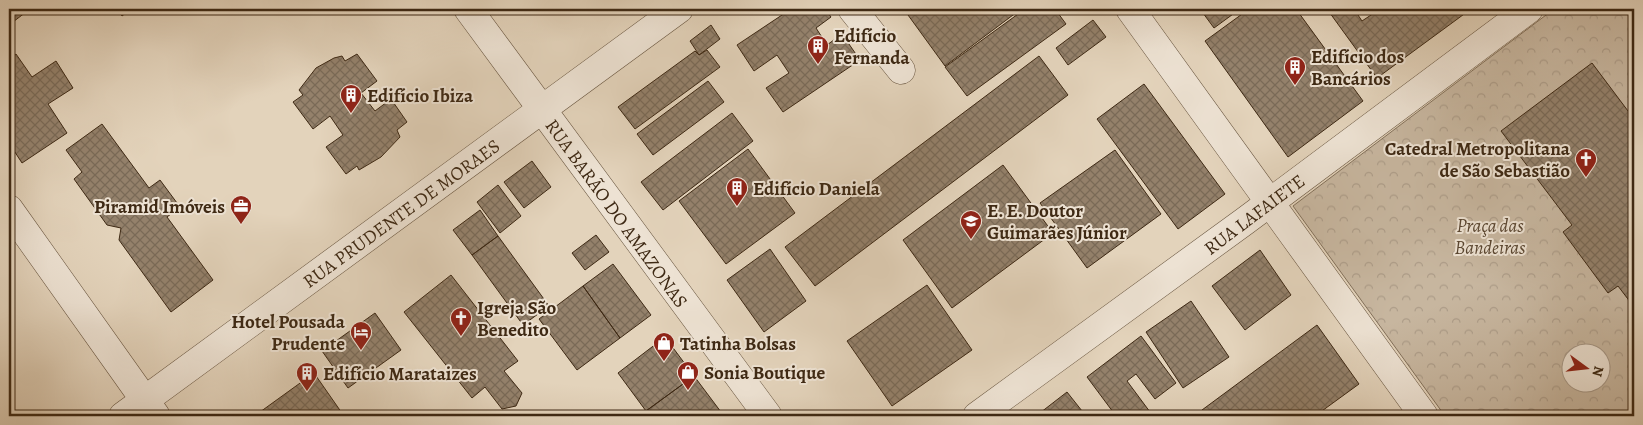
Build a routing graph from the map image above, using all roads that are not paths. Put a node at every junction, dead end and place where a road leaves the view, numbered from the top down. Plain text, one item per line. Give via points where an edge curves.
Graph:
1 (468, 9) edge
2 (679, 9) edge
3 (852, 9) edge
4 (1130, 9) edge
5 (1529, 9) edge
6 (901, 70) dead end
7 (542, 111) junction
8 (1269, 203) junction
9 (9, 209) edge
10 (150, 408) edge
11 (123, 416) edge
12 (768, 416) edge
13 (977, 416) edge
14 (1424, 416) edge

1 - 7 street, RUA BARÃO DO AMAZONAS
2 - 7 street, RUA PRUDENTE DE MORAES
3 - 6 street
4 - 8 street
5 - 8 street, RUA LAFAIETE
7 - 10 street, RUA PRUDENTE DE MORAES
7 - 12 street, RUA BARÃO DO AMAZONAS
8 - 13 street, RUA LAFAIETE
8 - 14 street
9 - 10 street
10 - 11 street, RUA PRUDENTE DE MORAES

